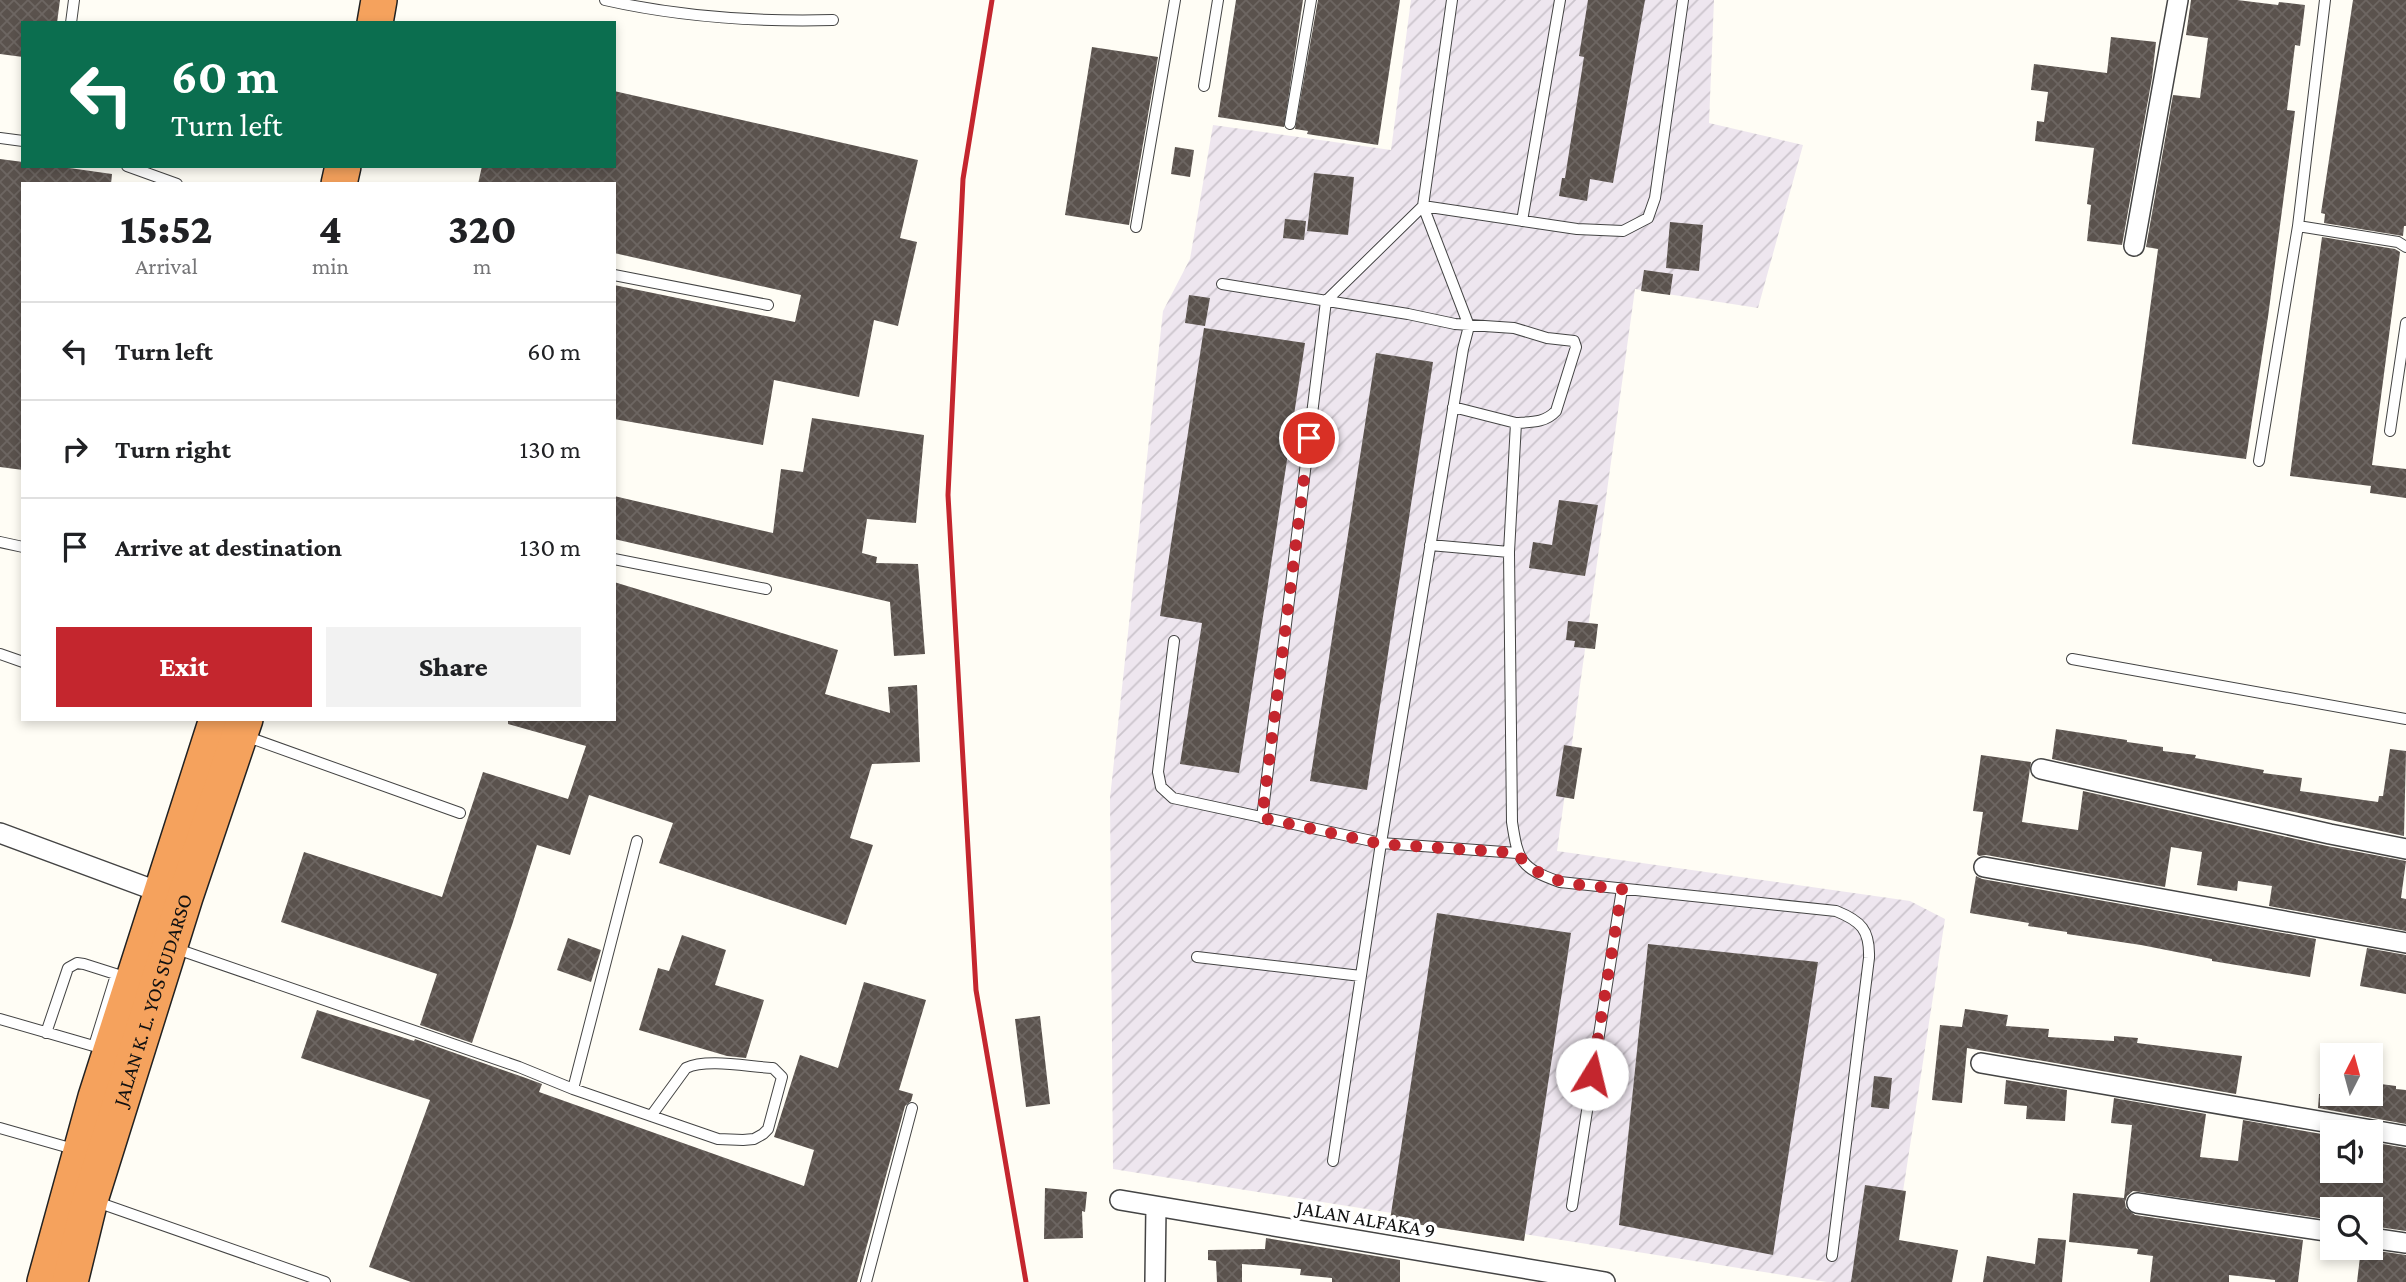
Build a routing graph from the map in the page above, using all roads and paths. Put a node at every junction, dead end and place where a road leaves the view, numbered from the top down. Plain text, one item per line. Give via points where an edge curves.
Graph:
1 (74, 0) edge
2 (379, 0) edge
3 (402, 0) edge
4 (605, 0) edge
5 (1175, 0) edge
6 (1218, 0) edge
7 (1311, 0) edge
8 (1452, 0) edge
9 (1560, 0) edge
10 (1683, 0) edge
11 (2178, 0) edge
12 (2325, 0) edge
13 (833, 20) dead end
14 (71, 21) edge
15 (375, 21) edge
16 (397, 21) edge
17 (1204, 86) dead end
18 (1290, 124) dead end
19 (0, 138) edge
20 (21, 141) edge
21 (133, 168) edge
22 (171, 182) edge
23 (1423, 206) junction
24 (1522, 221) junction
25 (2298, 226) junction
26 (1136, 227) dead end
27 (2134, 246) dead end
28 (2406, 247) edge
29 (616, 275) edge
30 (1222, 284) dead end
31 (1326, 301) junction
32 (768, 305) dead end
33 (2406, 323) edge
34 (1469, 326) junction
35 (1453, 407) junction
36 (1516, 423) junction
37 (2390, 431) dead end
38 (2259, 461) dead end
39 (0, 542) edge
40 (1430, 545) junction
41 (21, 547) edge
42 (1509, 552) junction
43 (616, 559) edge
44 (766, 589) dead end
45 (1174, 641) dead end
46 (0, 654) edge
47 (2072, 659) dead end
48 (21, 661) edge
49 (2406, 719) edge
50 (225, 724) edge
51 (2041, 769) dead end
52 (460, 813) dead end
53 (1262, 818) junction
54 (0, 833) edge
55 (637, 841) dead end
56 (1381, 844) junction
57 (2406, 849) edge
58 (1517, 853) junction
59 (1984, 867) dead end
60 (1622, 889) junction
61 (162, 893) junction
62 (2406, 943) edge
63 (171, 947) junction
64 (1197, 957) dead end
65 (1361, 976) junction
66 (125, 977) junction
67 (0, 1019) edge
68 (46, 1033) junction
69 (103, 1049) junction
70 (1981, 1063) dead end
71 (573, 1090) junction
72 (912, 1108) dead end
73 (651, 1116) junction
74 (0, 1128) edge
75 (2406, 1136) edge
76 (80, 1151) junction
77 (1333, 1161) dead end
78 (90, 1200) junction
79 (1120, 1200) dead end
80 (2137, 1203) dead end
81 (1572, 1206) dead end
82 (1156, 1207) junction
83 (2320, 1230) edge
84 (2383, 1240) edge
85 (2406, 1243) edge
86 (1832, 1256) dead end
87 (46, 1282) edge
88 (70, 1282) edge
89 (325, 1282) edge
90 (866, 1282) edge
91 (1155, 1282) edge
92 (1605, 1282) edge

1 - 14 lane
2 - 15 highway
3 - 16 highway
4 - 13 lane via 684,15 776,22
5 - 26 lane
6 - 17 lane
7 - 18 lane
8 - 23 lane
9 - 24 lane
10 - 24 lane via 1655,198 1648,218 1623,231
11 - 27 street
12 - 25 lane
19 - 20 lane
21 - 22 lane
23 - 24 lane
23 - 31 lane
23 - 34 lane
25 - 28 lane
25 - 38 lane
29 - 32 lane
30 - 31 lane
31 - 34 lane
31 - 53 lane
33 - 37 lane
34 - 35 lane
34 - 36 lane via 1514,328 1576,343 1556,411 1550,418
35 - 36 lane
35 - 40 lane
36 - 42 lane
39 - 41 lane
40 - 42 lane
40 - 56 lane
42 - 58 lane via 1512,822
43 - 44 lane
45 - 53 lane via 1158,772 1161,787 1182,801
46 - 48 lane
47 - 49 lane
50 - 52 lane
50 - 61 highway, JALAN K. L. YOS SUDARSO
50 - 63 highway, JALAN K. L. YOS SUDARSO
51 - 57 street
53 - 56 lane
54 - 61 street
55 - 71 lane
56 - 58 lane
56 - 65 lane
58 - 60 lane via 1536,872 1560,882
59 - 62 street
60 - 81 lane
60 - 86 lane via 1836,911 1852,917 1866,933 1869,958
61 - 66 highway, JALAN K. L. YOS SUDARSO
63 - 71 lane via 519,1067
63 - 78 highway, JALAN K. L. YOS SUDARSO
64 - 65 lane
65 - 77 lane
66 - 68 lane via 84,964 68,968
66 - 69 highway, JALAN K. L. YOS SUDARSO
67 - 68 lane
68 - 69 lane
69 - 76 highway, JALAN K. L. YOS SUDARSO
70 - 75 street
71 - 73 lane
72 - 90 lane
73 - 73 lane via 719,1139 754,1139 768,1129 782,1077 773,1068 691,1065
74 - 76 lane
76 - 87 highway, JALAN K. L. YOS SUDARSO
78 - 88 highway, JALAN K. L. YOS SUDARSO
78 - 89 lane
79 - 82 street, JALAN ALFAKA 9
80 - 83 street
82 - 91 street
82 - 92 street, JALAN ALFAKA 9
84 - 85 street

